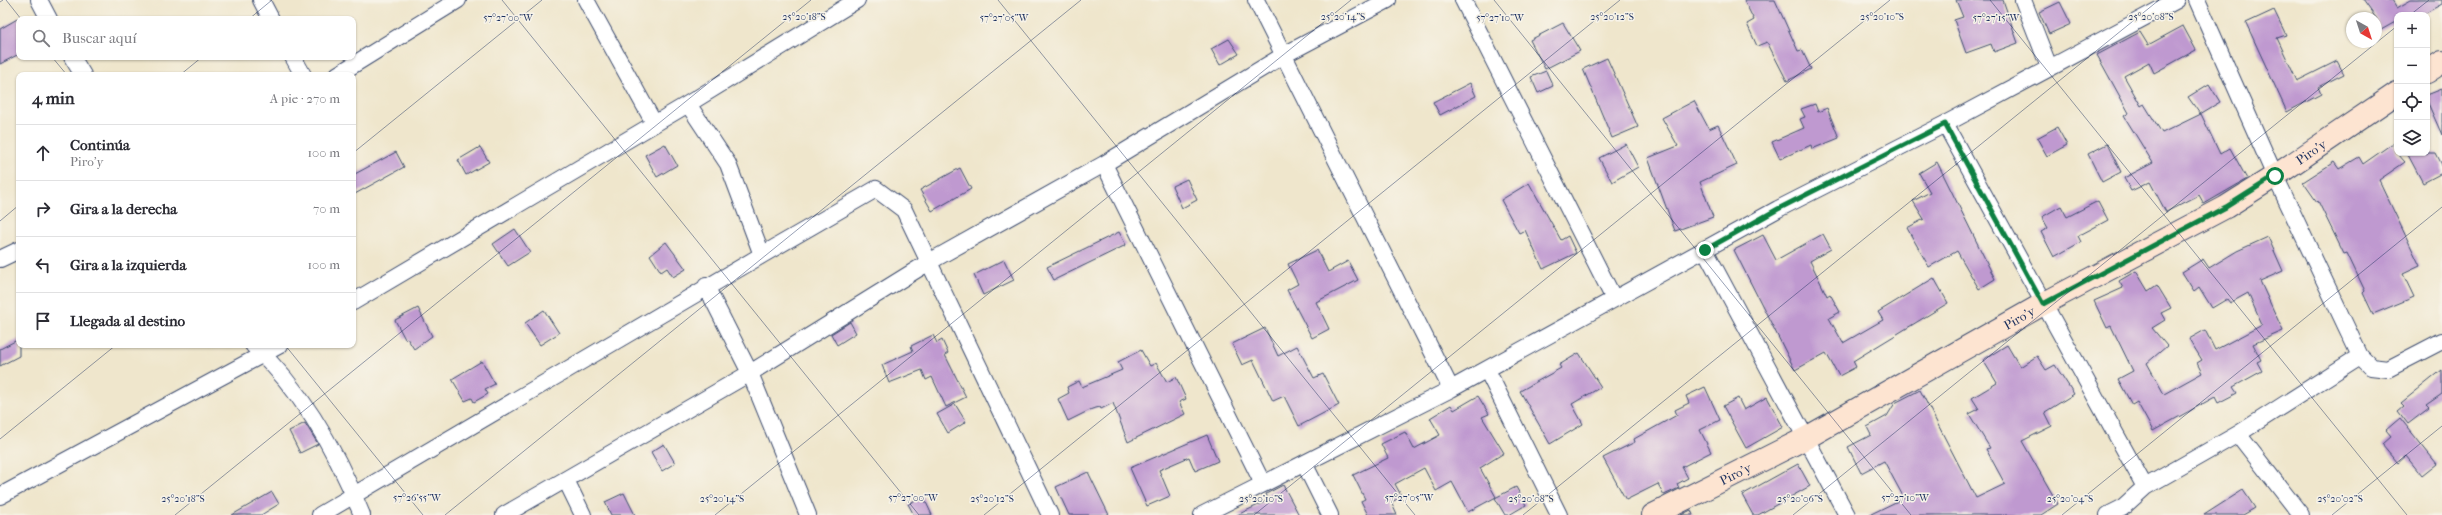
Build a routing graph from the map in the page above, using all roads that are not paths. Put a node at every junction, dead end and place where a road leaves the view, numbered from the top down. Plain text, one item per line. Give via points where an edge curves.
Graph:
1 (39, 0) edge
2 (261, 0) edge
3 (458, 0) edge
4 (586, 0) edge
5 (857, 0) edge
6 (1256, 0) edge
7 (1388, 0) edge
8 (1463, 0) edge
9 (2023, 0) edge
10 (2177, 0) edge
11 (2197, 0) edge
12 (47, 16) edge
13 (269, 16) edge
14 (1284, 54) junction
15 (74, 60) edge
16 (295, 60) edge
17 (2442, 62) edge
18 (2049, 67) junction
19 (2430, 70) edge
20 (81, 72) edge
21 (301, 72) edge
22 (342, 72) edge
23 (2394, 95) edge
24 (688, 104) junction
25 (654, 123) junction
26 (1945, 124) junction
27 (1104, 164) junction
28 (2275, 176) junction
29 (1705, 250) junction
30 (16, 251) edge
31 (762, 255) junction
32 (0, 259) edge
33 (929, 262) junction
34 (706, 286) junction
35 (1614, 299) junction
36 (356, 300) edge
37 (2043, 304) junction
38 (2442, 341) edge
39 (258, 350) edge
40 (2360, 356) junction
41 (1487, 370) junction
42 (750, 373) junction
43 (1452, 389) junction
44 (2238, 434) junction
45 (1806, 438) junction
46 (1305, 464) junction
47 (566, 480) junction
48 (1263, 484) junction
49 (2145, 487) junction
50 (0, 496) edge
51 (354, 496) junction
52 (320, 515) edge
53 (362, 515) edge
54 (504, 515) edge
55 (583, 515) edge
56 (808, 515) edge
57 (1050, 515) edge
58 (1202, 515) edge
59 (1330, 515) edge
60 (1559, 515) edge
61 (1653, 515) edge
62 (1847, 515) edge
63 (2108, 515) edge
64 (2301, 515) edge

1 - 12 street
2 - 13 street
3 - 22 street
4 - 25 street
5 - 24 street
6 - 14 street
7 - 14 street
8 - 35 street
9 - 18 street
10 - 18 street
11 - 28 street
14 - 27 street
14 - 43 street
15 - 20 street
16 - 21 street
17 - 19 main road
18 - 26 street
23 - 28 main road, Piro'y
24 - 25 street
24 - 31 street via 728,164
25 - 36 street
26 - 29 street via 1778,209
26 - 37 street
27 - 33 street
27 - 48 street
28 - 37 main road, Piro'y via 2226,207
28 - 40 street
29 - 35 street
29 - 45 street
30 - 32 street
31 - 33 street via 876,189 904,210
31 - 34 street
33 - 42 street
33 - 57 street
34 - 42 street
34 - 51 street
35 - 41 street
37 - 45 main road, Piro'y
37 - 49 street
38 - 40 street via 2388,369 2371,368
39 - 50 street
39 - 51 street via 280,371 315,419
40 - 44 street
41 - 43 street
41 - 60 street
42 - 47 street
42 - 56 street
43 - 46 street
44 - 49 street
44 - 64 street
45 - 61 main road, Piro'y
45 - 62 street
46 - 48 street
46 - 59 street
47 - 54 street
47 - 55 street
48 - 58 street
49 - 63 street via 2122,508
51 - 52 street
51 - 53 street

